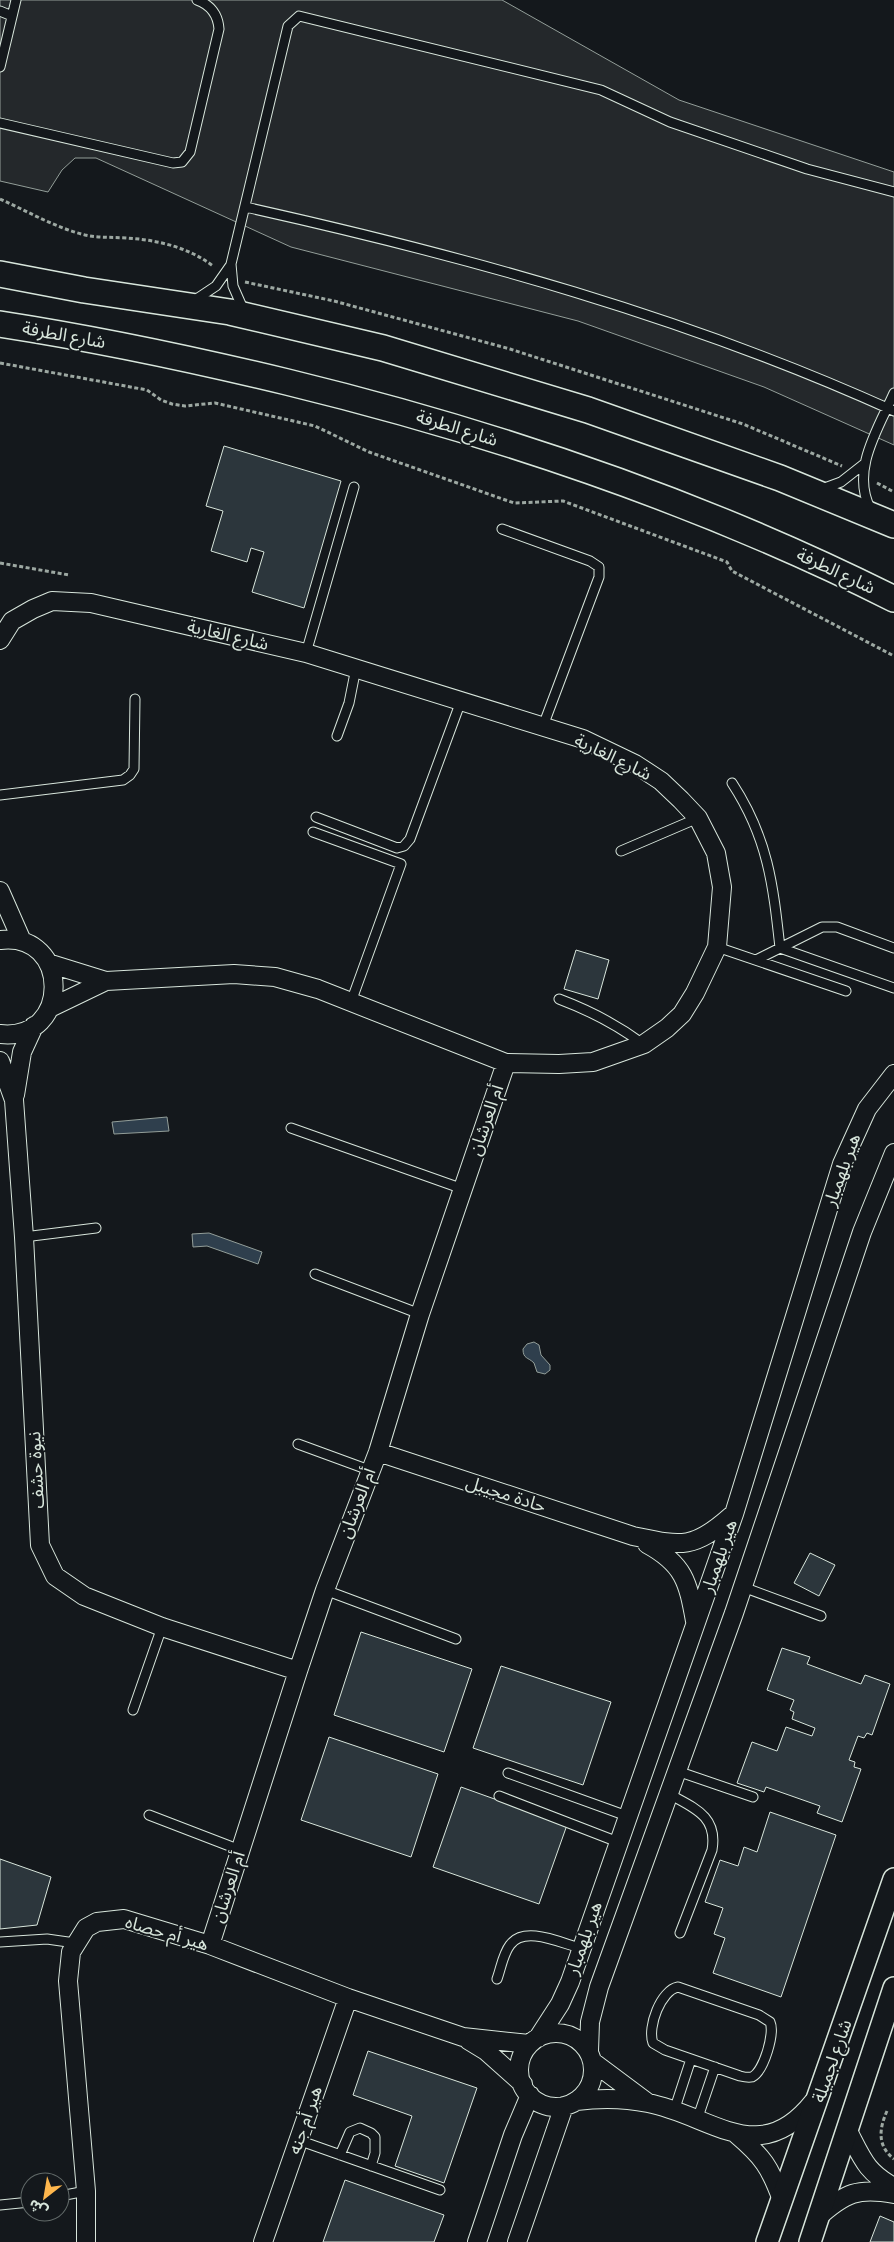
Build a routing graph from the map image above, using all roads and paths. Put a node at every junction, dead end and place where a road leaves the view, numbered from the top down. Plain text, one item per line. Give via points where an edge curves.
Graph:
1 (16, 0) edge
2 (197, 0) edge
3 (0, 11) edge
4 (12, 16) junction
5 (0, 67) edge
6 (0, 122) edge
7 (894, 192) edge
8 (0, 199) edge
9 (245, 207) junction
10 (0, 274) edge
11 (228, 277) junction
12 (0, 288) edge
13 (84, 290) junction
14 (179, 304) junction
15 (248, 316) junction
16 (0, 324) edge
17 (0, 363) edge
18 (894, 393) edge
19 (891, 409) edge
20 (859, 473) junction
21 (354, 487) dead end
22 (812, 491) junction
23 (894, 492) edge
24 (885, 522) edge
25 (502, 529) dead end
26 (0, 563) edge
27 (69, 575) dead end
28 (894, 599) edge
29 (0, 640) edge
30 (306, 653) junction
31 (894, 656) edge
32 (356, 668) junction
33 (135, 698) dead end
34 (461, 701) junction
35 (543, 726) junction
36 (337, 736) dead end
37 (732, 783) dead end
38 (0, 795) edge
39 (316, 817) dead end
40 (698, 818) junction
41 (313, 832) dead end
42 (621, 851) dead end
43 (0, 891) edge
44 (0, 940) edge
45 (22, 941) junction
46 (717, 946) junction
47 (780, 948) junction
48 (894, 948) edge
49 (756, 960) junction
50 (48, 963) junction
51 (106, 981) junction
52 (894, 988) edge
53 (846, 991) dead end
54 (559, 999) dead end
55 (351, 1002) junction
56 (50, 1008) junction
57 (34, 1026) junction
58 (0, 1034) edge
59 (644, 1044) junction
60 (0, 1062) edge
61 (506, 1063) junction
62 (894, 1074) edge
63 (14, 1100) junction
64 (291, 1128) dead end
65 (894, 1153) edge
66 (463, 1188) junction
67 (96, 1228) dead end
68 (24, 1237) junction
69 (315, 1274) dead end
70 (420, 1314) junction
71 (298, 1444) dead end
72 (378, 1452) junction
73 (369, 1470) junction
74 (734, 1514) junction
75 (633, 1536) junction
76 (743, 1588) junction
77 (325, 1590) junction
78 (821, 1616) dead end
79 (695, 1622) junction
80 (162, 1627) junction
81 (456, 1639) dead end
82 (298, 1671) junction
83 (133, 1710) dead end
84 (677, 1771) junction
85 (508, 1773) dead end
86 (669, 1794) junction
87 (499, 1796) dead end
88 (753, 1797) dead end
89 (149, 1815) dead end
90 (627, 1816) junction
91 (618, 1842) junction
92 (240, 1850) junction
93 (894, 1879) edge
94 (680, 1933) dead end
95 (0, 1942) edge
96 (76, 1943) junction
97 (210, 1944) junction
98 (580, 1948) junction
99 (497, 1978) dead end
100 (894, 1988) edge
101 (348, 1998) junction
102 (463, 2037) junction
103 (534, 2041) junction
104 (591, 2057) junction
105 (691, 2059) junction
106 (715, 2067) junction
107 (526, 2090) junction
108 (822, 2092) junction
109 (649, 2103) junction
110 (570, 2104) junction
111 (674, 2111) junction
112 (887, 2111) dead end
113 (697, 2120) junction
114 (848, 2131) junction
115 (736, 2134) junction
116 (298, 2140) junction
117 (340, 2155) junction
118 (894, 2159) edge
119 (371, 2166) junction
120 (894, 2187) edge
121 (440, 2190) dead end
122 (86, 2191) junction
123 (70, 2194) edge
124 (894, 2194) edge
125 (782, 2200) junction
126 (20, 2203) edge
127 (0, 2205) edge
128 (818, 2217) junction
129 (86, 2242) edge
130 (263, 2242) edge
131 (477, 2242) edge
132 (517, 2242) edge
133 (767, 2242) edge
134 (810, 2242) edge

1 - 4 lane
2 - 6 lane via 212,9 219,29 190,152 182,162 173,163
3 - 4 lane
4 - 5 lane
7 - 9 lane via 807,169 670,122 601,90 303,15 294,18 288,26
8 - 11 path via 83,235 178,247 196,254
9 - 11 lane
9 - 19 lane via 464,259 571,291 704,336
10 - 13 main road
11 - 14 lane via 205,295
11 - 15 lane
11 - 20 path via 334,301 510,348 742,424
12 - 13 main road via 21,292
13 - 14 main road
14 - 15 main road
15 - 22 main road via 382,348 588,410
16 - 28 main road, شارع الطرفة via 73,335 225,367 476,433 674,500
17 - 31 path via 147,390 172,404 215,403 315,426 369,452 514,503 563,501 727,562 732,571
18 - 19 lane
19 - 20 lane
20 - 22 lane
20 - 23 path
20 - 24 lane via 865,498
21 - 30 lane
22 - 24 main road
25 - 35 lane via 590,561 598,567 599,577
26 - 27 path
29 - 30 street, شارع الغارية via 12,621 52,601 91,603
30 - 32 street, شارع الغارية
32 - 34 street, شارع الغارية
32 - 36 lane via 349,703
33 - 38 lane via 134,769 130,775 123,780
34 - 35 street, شارع الغارية
34 - 39 lane via 410,840 404,846 398,848
35 - 40 street, شارع الغارية via 582,739 635,764 661,781
37 - 47 lane via 762,840 774,895
40 - 42 lane
40 - 46 street, شارع الغارية via 716,852 722,887
41 - 55 lane via 401,864
43 - 45 street
44 - 45 street
45 - 50 street via 37,950
46 - 49 lane
46 - 59 street, شارع الغارية via 682,1014
47 - 48 lane via 830,926
47 - 49 lane
47 - 52 lane
49 - 53 lane
50 - 51 street, شارع الغارية
50 - 56 street via 55,990
51 - 55 street, شارع الغارية via 234,974 275,977
51 - 56 street, شارع الغارية
54 - 59 lane via 615,1023
55 - 61 street, شارع الغارية
56 - 57 street
57 - 58 street via 13,1034
57 - 63 street, نيوة حشف via 22,1052
59 - 61 street, شارع الغارية via 593,1062
60 - 63 street, نيوة حشف
61 - 66 street, أم العرشان
62 - 74 street, هير بلهمبار via 867,1109 842,1164
63 - 68 street, نيوة حشف
64 - 66 lane
65 - 76 street, هير بلهمبار via 862,1232
66 - 70 street, أم العرشان
67 - 68 lane
68 - 80 street, نيوة حشف via 40,1545 55,1576 84,1596
69 - 70 lane
70 - 72 street, أم العرشان
71 - 73 lane
72 - 73 street, أم العرشان
72 - 75 street, حادة مجيبل
73 - 77 street, أم العرشان
74 - 75 street, حادة مجيبل via 712,1533 683,1544
74 - 79 street, هير بلهمبار
75 - 79 street, حادة مجيبل via 663,1553 683,1573
76 - 78 lane
76 - 84 street, هير بلهمبار
77 - 81 lane
77 - 82 street, أم العرشان
79 - 90 street, هير بلهمبار
80 - 82 street, نيوة حشف
80 - 83 lane
82 - 92 street, أم العرشان
84 - 86 street, هير بلهمبار
84 - 88 lane
85 - 90 lane
86 - 94 lane via 706,1819 714,1837
86 - 104 street, هير بلهمبار via 600,1987 590,2022
87 - 91 lane
89 - 92 lane
90 - 91 street, هير بلهمبار
91 - 98 street, هير بلهمبار
92 - 97 street, أم العرشان
93 - 108 street, شارع لجميلة
95 - 96 lane via 47,1939
96 - 97 street, هير أم حصاه via 86,1928 97,1922 124,1919
96 - 122 street, هير أم حصاه via 70,1958 68,1980
97 - 101 street, هير أم حصاه
98 - 99 lane via 523,1936 508,1947
98 - 103 street, هير بلهمبار via 560,2004
100 - 114 street, شارع لجميلة
101 - 102 street, هير أم حصاه
101 - 116 street, هير أم جنه
102 - 103 street, هير أم حصاه
102 - 107 street, هير أم حصاه via 486,2051
103 - 104 street via 546,2034 566,2034 583,2044
103 - 107 street via 523,2053 520,2064
104 - 109 street
104 - 110 street via 593,2073 590,2084
105 - 106 lane
105 - 106 lane via 658,2047 651,2037 663,1998 672,1988 685,1988 760,2014 770,2022 773,2033 756,2074 747,2078
105 - 111 lane
106 - 113 lane
107 - 110 street via 546,2105
107 - 131 street
108 - 115 street via 790,2126 761,2135
108 - 125 street, شارع لجميلة
109 - 110 street via 612,2099
109 - 111 street
110 - 132 street
111 - 113 street
112 - 118 path via 880,2131 881,2141
113 - 115 street
114 - 120 street via 865,2164 875,2176
114 - 128 street, شارع لجميلة
115 - 125 street via 773,2174
116 - 117 lane
116 - 130 street, هير أم جنه
117 - 119 lane
117 - 119 lane via 350,2132 360,2128 375,2137
119 - 121 lane
122 - 123 lane
122 - 129 street, هير أم حصاه
124 - 128 street via 857,2191 838,2200
125 - 133 street, شارع لجميلة
126 - 127 lane
128 - 134 street, شارع لجميلة

